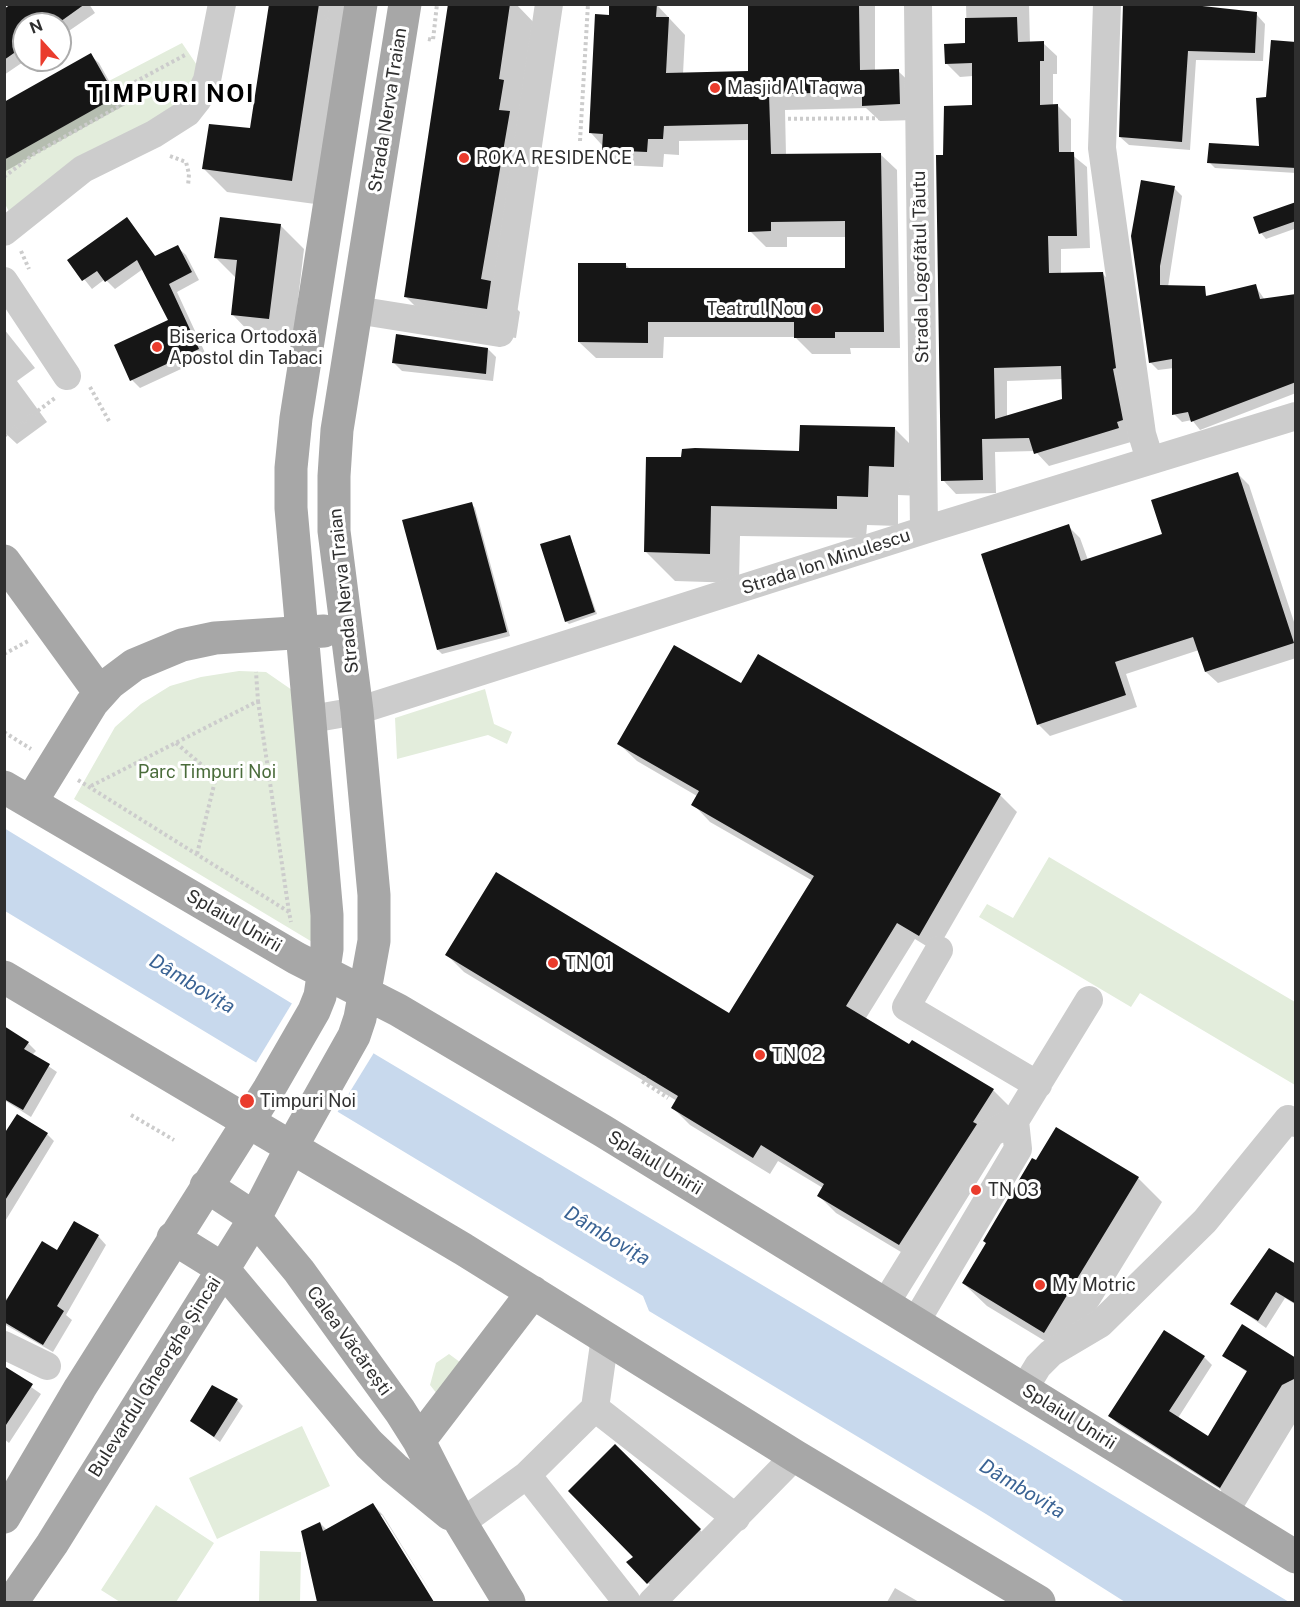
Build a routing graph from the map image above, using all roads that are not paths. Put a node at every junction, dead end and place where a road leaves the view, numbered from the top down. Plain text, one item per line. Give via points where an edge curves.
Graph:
1 (222, 4) edge
2 (361, 4) edge
3 (405, 4) edge
4 (549, 4) edge
5 (918, 4) edge
6 (1107, 4) edge
7 (4, 232) edge
8 (4, 281) edge
9 (356, 310) junction
10 (63, 385) road end
11 (1296, 416) edge
12 (1150, 460) junction
13 (924, 530) junction
14 (4, 561) edge
15 (347, 630) junction
16 (303, 631) junction
17 (100, 693) junction
18 (357, 711) junction
19 (311, 718) junction
20 (18, 795) edge
21 (939, 950) dead end
22 (325, 974) junction
23 (4, 977) edge
24 (366, 993) junction
25 (1089, 1000) dead end
26 (1038, 1085) junction
27 (310, 1114) joint
28 (1015, 1121) junction
29 (246, 1122) junction
30 (1296, 1124) edge
31 (291, 1148) junction
32 (206, 1186) junction
33 (255, 1218) junction
34 (173, 1238) junction
35 (223, 1269) junction
36 (533, 1292) junction
37 (885, 1304) junction
38 (915, 1323) junction
39 (605, 1337) junction
40 (4, 1345) edge
41 (47, 1366) dead end
42 (1024, 1389) junction
43 (1296, 1395) edge
44 (595, 1408) junction
45 (419, 1441) junction
46 (795, 1456) junction
47 (527, 1474) junction
48 (7, 1507) edge
49 (1224, 1513) junction
50 (736, 1518) junction
51 (460, 1523) junction
52 (1296, 1557) edge
53 (12, 1602) edge
54 (509, 1602) edge
55 (627, 1602) edge
56 (652, 1602) edge
57 (1039, 1602) edge

1 - 7 street via 207,80 187,112 154,134 83,170
2 - 16 main road via 291,468
3 - 9 main road, Strada Nerva Traian
4 - 9 street via 500,333
5 - 13 street, Strada Logofătul Tăutu
6 - 12 street via 1102,148 1142,434
8 - 10 street
9 - 15 main road, Strada Nerva Traian via 337,430 334,476 334,531
11 - 12 street, Strada Ion Minulescu
12 - 13 street, Strada Ion Minulescu
13 - 18 street, Strada Ion Minulescu
14 - 17 main road
15 - 16 main road
15 - 18 main road, Strada Nerva Traian
16 - 17 main road via 215,638 182,645 134,666
16 - 19 main road
17 - 20 main road via 54,763
18 - 19 street, Strada Ion Minulescu
18 - 24 main road, Strada Nerva Traian via 374,895 374,941
19 - 22 main road via 327,915
20 - 22 main road, Splaiul Unirii
21 - 26 street via 906,1007
22 - 24 main road, Splaiul Unirii
22 - 29 main road via 314,1011
23 - 29 main road
24 - 27 main road, Strada Nerva Traian via 354,1036
24 - 37 main road, Splaiul Unirii via 603,1131
25 - 26 street
26 - 28 street
27 - 31 main road, Bulevardul Gheorghe Șincai
28 - 37 street via 991,1133
28 - 38 street via 1018,1149
29 - 31 main road
29 - 32 main road
30 - 42 street via 1288,1119 1218,1208 1100,1324 1051,1353
31 - 33 main road, Bulevardul Gheorghe Șincai
31 - 36 main road
32 - 33 main road, Calea Văcărești
32 - 34 main road
33 - 35 main road, Bulevardul Gheorghe Șincai
33 - 45 main road, Calea Văcărești via 299,1271
34 - 35 main road, Calea Văcărești
34 - 48 main road
35 - 51 main road, Calea Văcărești via 369,1444
35 - 53 main road, Bulevardul Gheorghe Șincai
36 - 39 main road
36 - 45 main road
37 - 38 main road, Splaiul Unirii
38 - 42 main road, Splaiul Unirii
39 - 44 street
39 - 46 main road
40 - 41 street
42 - 49 main road, Splaiul Unirii
43 - 49 street
44 - 47 street
44 - 50 street
45 - 51 main road, Calea Văcărești
46 - 50 street
46 - 57 main road
47 - 51 street
47 - 55 street
49 - 52 main road, Splaiul Unirii
50 - 56 street
51 - 54 main road, Calea Văcărești

